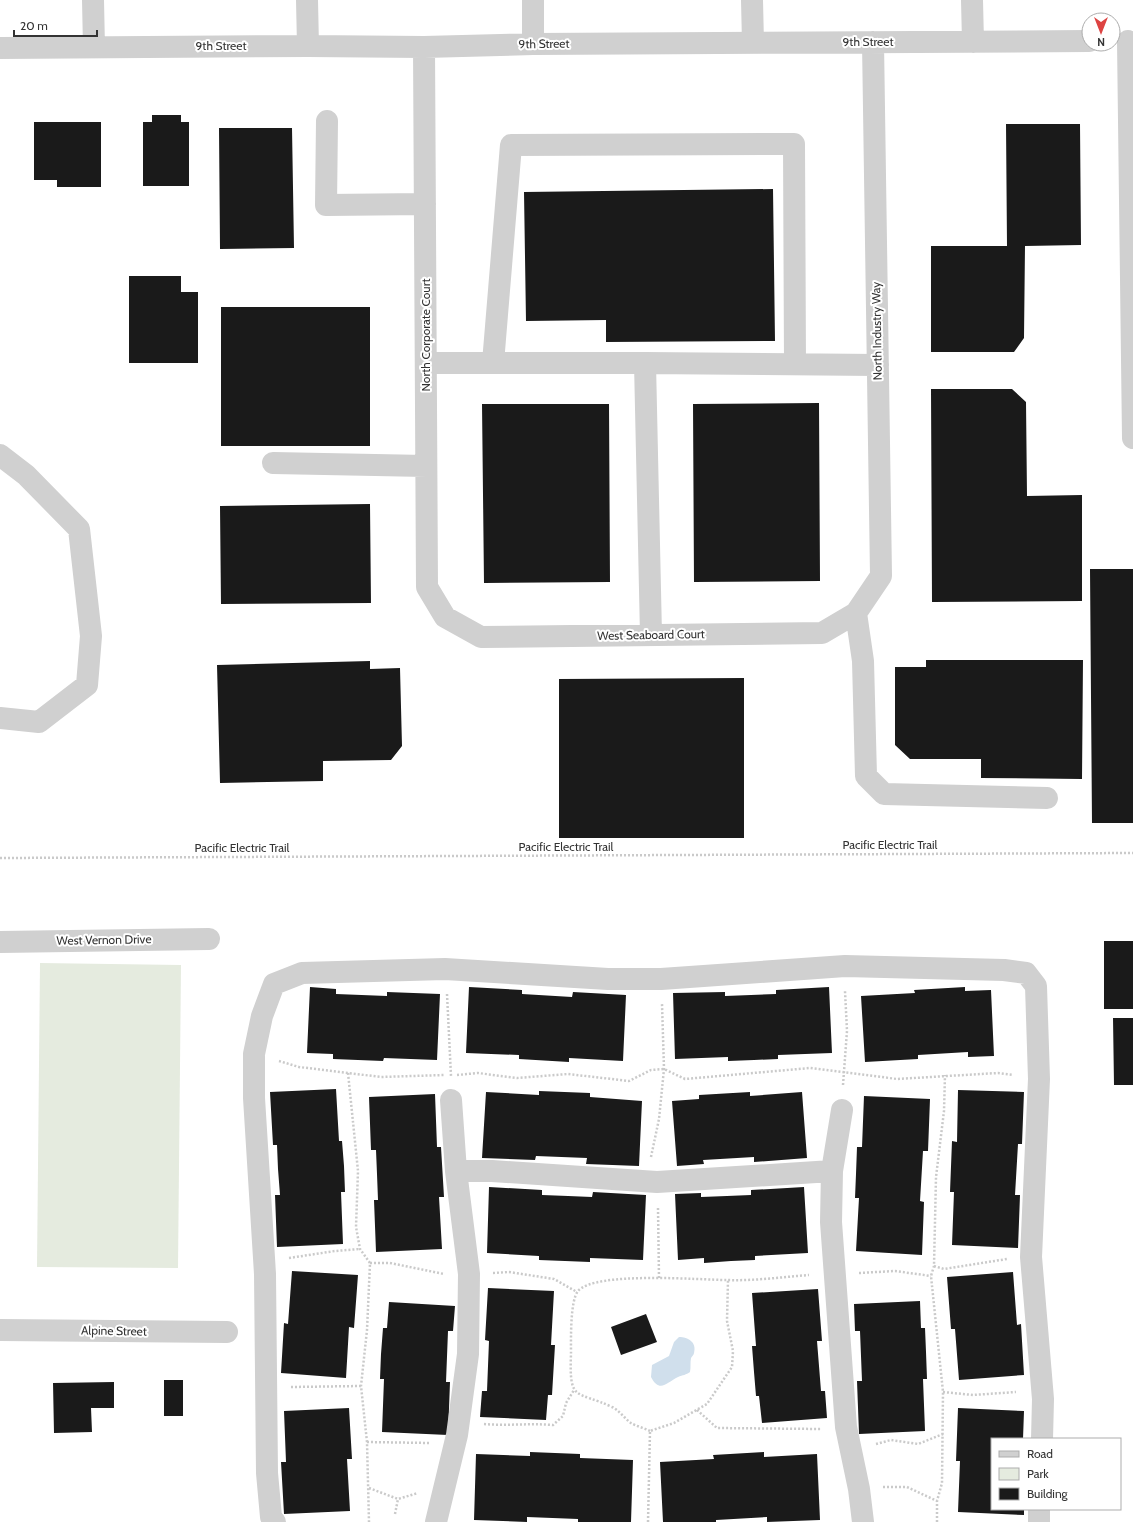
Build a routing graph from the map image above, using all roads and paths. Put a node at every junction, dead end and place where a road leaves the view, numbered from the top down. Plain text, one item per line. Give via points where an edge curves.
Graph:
1 (93, 0) edge
2 (307, 0) edge
3 (533, 0) edge
4 (752, 0) edge
5 (972, 0) edge
6 (1081, 41) edge
7 (1125, 41) edge
8 (873, 42) junction
9 (972, 42) junction
10 (753, 43) junction
11 (533, 44) junction
12 (308, 46) junction
13 (94, 47) junction
14 (424, 47) junction
15 (0, 48) edge
16 (327, 121) dead end
17 (1131, 145) edge
18 (425, 204) junction
19 (426, 364) junction
20 (494, 364) junction
21 (644, 364) junction
22 (795, 364) junction
23 (878, 365) junction
24 (1133, 438) edge
25 (0, 455) edge
26 (273, 463) dead end
27 (426, 466) junction
28 (856, 613) junction
29 (445, 617) joint
30 (651, 635) junction
31 (0, 718) edge
32 (1046, 798) dead end
33 (1133, 853) edge
34 (0, 858) edge
35 (209, 939) dead end
36 (0, 942) edge
37 (845, 966) junction
38 (445, 969) junction
39 (661, 979) junction
40 (254, 1054) junction
41 (664, 1069) junction
42 (844, 1072) junction
43 (348, 1073) junction
44 (451, 1075) junction
45 (945, 1075) junction
46 (1039, 1079) junction
47 (451, 1100) joint
48 (842, 1110) joint
49 (456, 1171) junction
50 (832, 1171) junction
51 (658, 1182) junction
52 (360, 1249) junction
53 (1031, 1257) junction
54 (264, 1262) junction
55 (934, 1266) junction
56 (931, 1276) junction
57 (659, 1278) junction
58 (834, 1279) junction
59 (728, 1280) junction
60 (0, 1330) edge
61 (227, 1332) dead end
62 (266, 1386) junction
63 (361, 1386) junction
64 (1043, 1389) junction
65 (574, 1390) junction
66 (943, 1392) junction
67 (697, 1410) junction
68 (459, 1421) junction
69 (846, 1427) junction
70 (650, 1431) junction
71 (943, 1434) junction
72 (1042, 1438) edge
73 (367, 1442) junction
74 (455, 1446) junction
75 (850, 1450) junction
76 (369, 1488) junction
77 (859, 1489) junction
78 (425, 1494) dead end
79 (398, 1499) junction
80 (938, 1501) junction
81 (1039, 1510) edge
82 (395, 1514) dead end
83 (275, 1522) edge
84 (369, 1522) edge
85 (436, 1522) edge
86 (648, 1522) edge
87 (863, 1522) edge
88 (937, 1522) edge
89 (1039, 1522) edge

1 - 13 street
2 - 12 street
3 - 11 street
4 - 10 street
5 - 9 street
6 - 9 street, 9th Street
7 - 17 street
8 - 9 street, 9th Street
8 - 10 street, 9th Street
8 - 23 street, North Industry Way
10 - 11 street, 9th Street
11 - 14 street, 9th Street
12 - 13 street, 9th Street
12 - 14 street, 9th Street
13 - 15 street, 9th Street
14 - 18 street, North Corporate Court
16 - 18 street via 326,205
17 - 24 street
18 - 19 street, North Corporate Court
19 - 20 street
19 - 27 street, North Corporate Court
20 - 21 street
20 - 22 street via 511,145 794,144
21 - 22 street
21 - 30 street
22 - 23 street
23 - 28 street, North Industry Way via 881,576
25 - 31 street via 26,475 79,529 92,636 87,685 39,722
26 - 27 street
27 - 29 street, North Corporate Court via 427,587
28 - 30 street, West Seaboard Court via 822,633
28 - 32 street via 864,661 866,776 884,794
29 - 30 street, West Seaboard Court via 481,637
33 - 34 path, Pacific Electric Trail
35 - 36 street, West Vernon Drive
37 - 39 street
37 - 42 path via 844,999 847,1030
37 - 46 street via 1004,970 1026,973 1036,986
38 - 39 street via 608,979
38 - 40 street via 302,973 274,984 262,1016
38 - 44 path
39 - 41 path
40 - 43 path via 299,1067
40 - 54 street via 254,1098
41 - 42 path via 685,1079 810,1068
41 - 44 path via 651,1070 629,1080 568,1074 517,1078 478,1073
41 - 51 path via 659,1120 651,1155
42 - 45 path via 897,1079
42 - 48 path
43 - 44 path via 381,1077
43 - 52 path via 358,1171 356,1227
44 - 47 path
45 - 46 path via 998,1073
45 - 55 path via 944,1111 936,1177
46 - 53 street
47 - 49 street
48 - 50 street
49 - 51 street
49 - 68 street via 470,1274 468,1354
50 - 51 street
50 - 58 street
51 - 57 path
52 - 54 path
52 - 63 path via 370,1263
53 - 55 path via 944,1269
53 - 64 street
54 - 62 street
55 - 56 path
56 - 58 path via 895,1271
56 - 66 path
57 - 59 path
57 - 65 path via 605,1280 583,1287 577,1292 572,1311 570,1368
58 - 59 path via 811,1275
58 - 69 street
59 - 67 path via 726,1321 733,1351 732,1367 708,1404
60 - 61 street, Alpine Street
62 - 63 path
62 - 83 street via 267,1473 271,1517
63 - 73 path
64 - 66 path via 973,1396
64 - 72 street
65 - 68 path via 566,1403 563,1416 553,1425 506,1426
65 - 70 path via 582,1396 613,1407 631,1423
66 - 71 path
67 - 69 path via 717,1428 811,1430
67 - 70 path
68 - 74 street
69 - 75 street
70 - 86 path
71 - 75 path via 918,1444 890,1440
71 - 80 path via 942,1483
73 - 74 path via 412,1441
73 - 76 path
74 - 85 street
75 - 77 street
76 - 79 path
76 - 84 path
77 - 80 path via 907,1487
77 - 87 street
78 - 79 path via 418,1493
79 - 82 path
80 - 88 path
81 - 89 street

